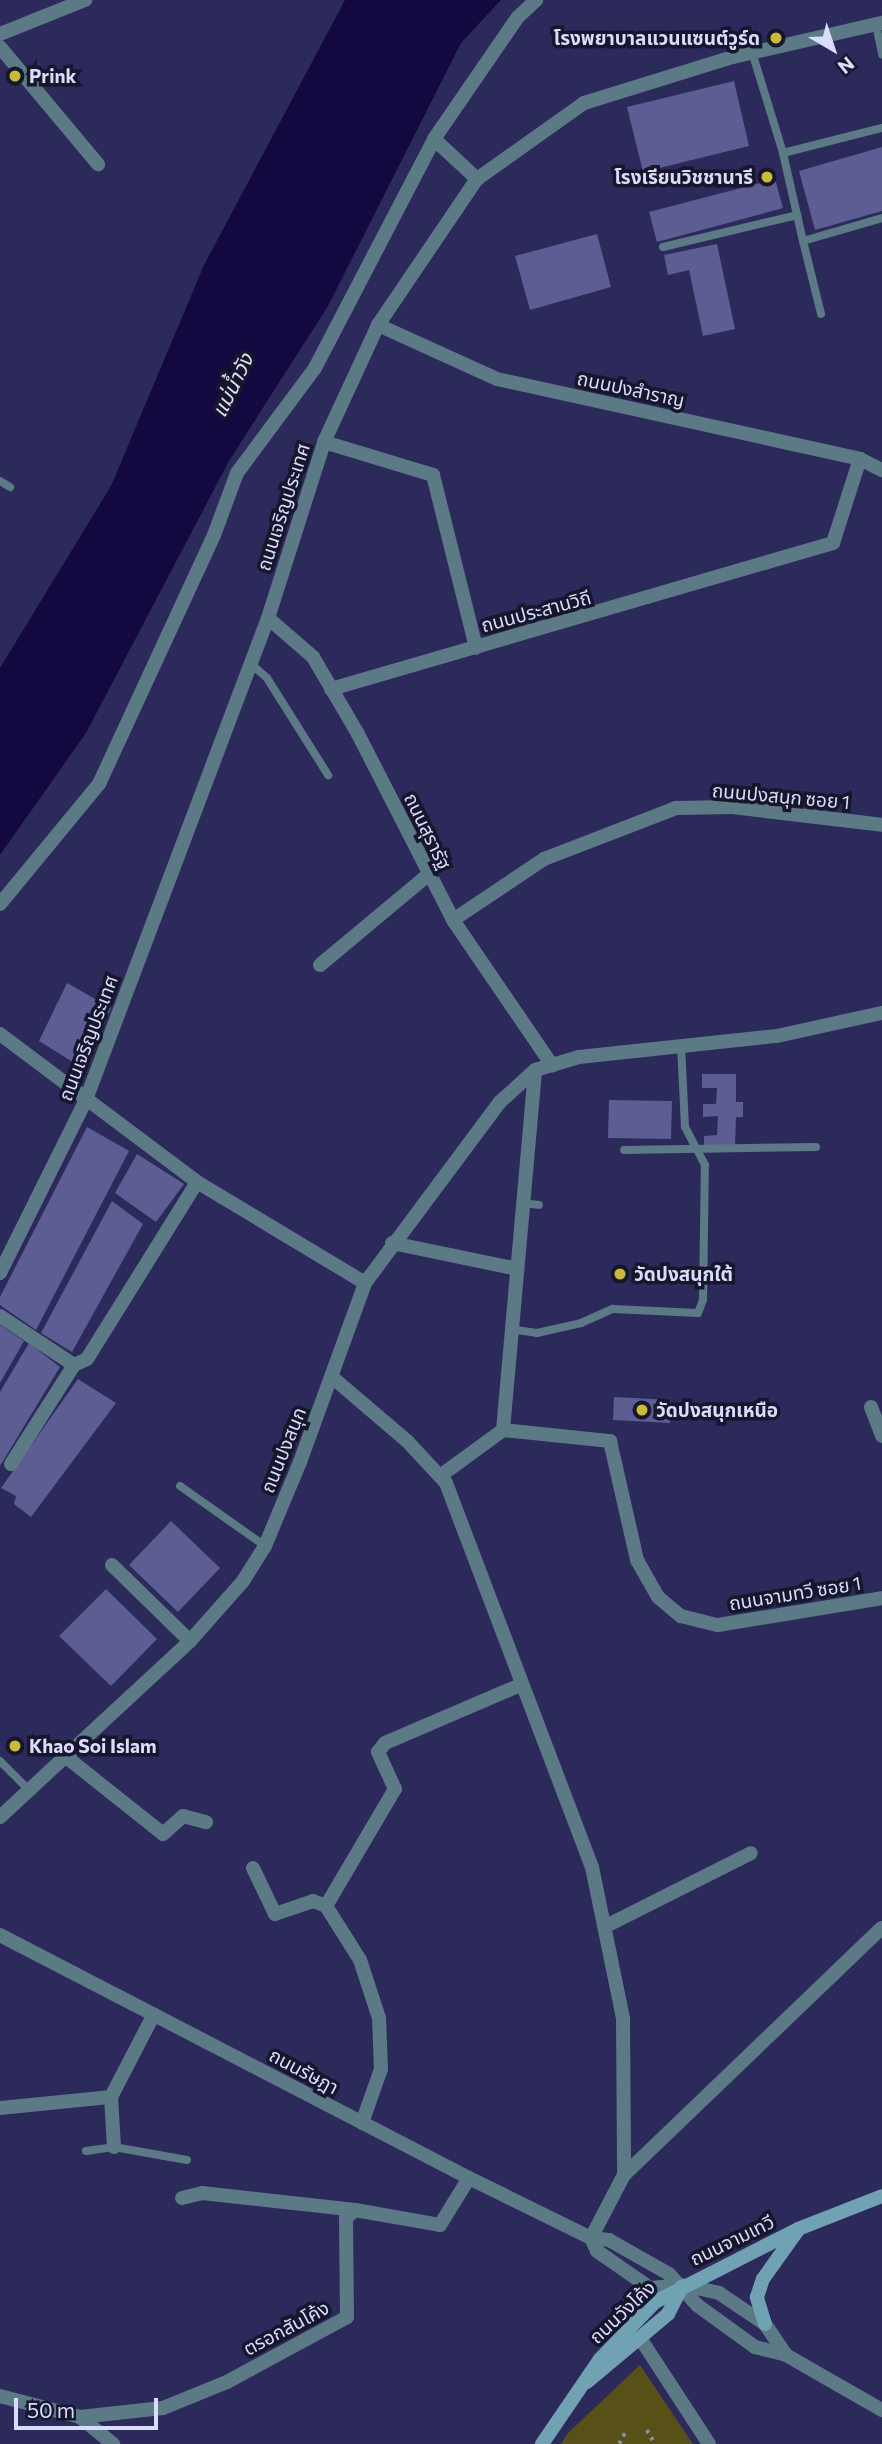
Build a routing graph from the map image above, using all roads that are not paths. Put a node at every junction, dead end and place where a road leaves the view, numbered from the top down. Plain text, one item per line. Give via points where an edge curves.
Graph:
1 (85, 0) edge
2 (536, 0) edge
3 (879, 24) edge
4 (0, 34) edge
5 (0, 47) edge
6 (752, 52) junction
7 (882, 54) edge
8 (882, 128) edge
9 (434, 139) junction
10 (783, 153) junction
11 (98, 164) dead end
12 (477, 179) junction
13 (797, 215) junction
14 (882, 218) edge
15 (803, 241) junction
16 (663, 247) dead end
17 (821, 314) dead end
18 (378, 325) junction
19 (324, 442) junction
20 (860, 458) junction
21 (882, 470) edge
22 (0, 481) edge
23 (10, 487) dead end
24 (268, 618) junction
25 (476, 648) junction
26 (251, 664) junction
27 (331, 689) junction
28 (328, 775) dead end
29 (882, 825) edge
30 (428, 875) junction
31 (0, 904) edge
32 (453, 920) junction
33 (320, 965) dead end
34 (882, 1013) edge
35 (0, 1034) edge
36 (681, 1046) junction
37 (552, 1065) junction
38 (535, 1070) junction
39 (86, 1102) junction
40 (816, 1147) dead end
41 (624, 1150) dead end
42 (699, 1152) junction
43 (197, 1182) junction
44 (521, 1203) junction
45 (539, 1205) dead end
46 (392, 1243) junction
47 (517, 1269) junction
48 (0, 1273) edge
49 (365, 1283) junction
50 (0, 1316) edge
51 (509, 1329) junction
52 (74, 1364) junction
53 (332, 1377) junction
54 (872, 1407) dead end
55 (503, 1430) junction
56 (882, 1436) edge
57 (11, 1464) dead end
58 (440, 1476) junction
59 (180, 1486) dead end
60 (265, 1546) junction
61 (112, 1565) dead end
62 (882, 1598) edge
63 (190, 1641) junction
64 (520, 1685) junction
65 (65, 1756) junction
66 (0, 1761) edge
67 (29, 1790) junction
68 (0, 1817) edge
69 (206, 1822) dead end
70 (751, 1853) dead end
71 (253, 1868) dead end
72 (326, 1906) junction
73 (606, 1926) junction
74 (882, 1928) edge
75 (0, 1935) edge
76 (154, 2014) junction
77 (111, 2097) junction
78 (0, 2108) edge
79 (362, 2123) junction
80 (114, 2147) junction
81 (86, 2151) dead end
82 (187, 2160) dead end
83 (624, 2175) junction
84 (469, 2178) junction
85 (882, 2196) edge
86 (182, 2198) dead end
87 (355, 2210) junction
88 (798, 2229) junction
89 (591, 2238) junction
90 (682, 2285) junction
91 (765, 2323) junction
92 (640, 2338) junction
93 (786, 2355) junction
94 (580, 2386) junction
95 (0, 2396) edge
96 (882, 2410) edge
97 (80, 2417) junction
98 (113, 2444) edge
99 (542, 2444) edge
100 (709, 2444) edge

1 - 4 street
2 - 9 street via 518,17
3 - 6 street, ถนนเจริญประเทศ
3 - 7 lane
5 - 11 street
6 - 10 lane
6 - 12 street, ถนนเจริญประเทศ via 584,103
8 - 10 lane
9 - 12 street
9 - 31 street via 315,368 237,472 214,535 99,784
10 - 13 lane
12 - 18 street, ถนนเจริญประเทศ
13 - 15 lane
13 - 16 lane
14 - 15 lane
15 - 17 lane
18 - 19 street, ถนนเจริญประเทศ
18 - 20 street, ถนนปงสำราญ via 497,379
19 - 24 street, ถนนเจริญประเทศ
19 - 25 street via 433,475
20 - 21 street, ถนนปงสำราญ
20 - 25 street, ถนนประสานวิถี via 833,543
22 - 23 lane
24 - 26 street, ถนนเจริญประเทศ
24 - 27 street, ถนนสุรารัฐ via 313,657
25 - 27 street, ถนนประสานวิถี
26 - 28 lane via 267,678
26 - 39 street, ถนนเจริญประเทศ
27 - 30 street, ถนนสุรารัฐ
29 - 32 street, ถนนปงสนุก ซอย 1 via 732,807 676,808 544,859
30 - 32 street, ถนนสุรารัฐ
30 - 33 street
32 - 37 street, ถนนสุรารัฐ
34 - 36 street, ถนนปงสนุก via 777,1036
35 - 39 street
36 - 37 street, ถนนปงสนุก via 579,1056
36 - 42 lane via 685,1127
37 - 38 street, ถนนปงสนุก
38 - 44 street
38 - 46 street, ถนนปงสนุก via 500,1102
39 - 43 street
39 - 48 street, ถนนเจริญประเทศ
40 - 42 lane
41 - 42 lane
42 - 51 lane via 705,1165 703,1300 698,1313 613,1309 581,1323 537,1333
43 - 49 street
43 - 52 street via 87,1359
44 - 45 lane
44 - 47 street
46 - 47 street
46 - 49 street, ถนนปงสนุก
47 - 51 street
49 - 53 street, ถนนปงสนุก
50 - 52 street
51 - 55 street
52 - 57 street
53 - 58 street
53 - 60 street, ถนนปงสนุก
54 - 56 street
55 - 58 street
55 - 62 street, ถนนจามทวี ซอย 1 via 610,1441 636,1560 658,1597 681,1616 719,1625
58 - 64 street via 469,1535
59 - 60 lane
60 - 63 street, ถนนปงสนุก via 243,1581
61 - 63 street
63 - 65 street, ถนนปงสนุก
64 - 72 street via 385,1743 378,1752 395,1789
64 - 73 street via 592,1867
65 - 67 street, ถนนปงสนุก
65 - 69 street via 163,1834 183,1816
66 - 67 lane
67 - 68 street, ถนนปงสนุก
70 - 73 street
71 - 72 street via 275,1914 313,1901
72 - 79 street via 360,1960 379,2018 380,2069
73 - 83 street via 623,2018
74 - 83 street
75 - 76 street, ถนนรัษฎา
76 - 77 street
76 - 79 street, ถนนรัษฎา
77 - 78 street
77 - 80 street
79 - 84 street, ถนนรัษฎา
80 - 81 lane
80 - 82 lane
83 - 89 street
84 - 87 street via 440,2225
84 - 89 street, ถนนรัษฎา
85 - 88 main road, ถนนจามเทวี
86 - 87 street via 202,2193
87 - 97 street, ตรอกสันโค้ง via 346,2218 347,2317 226,2382 163,2408
88 - 90 main road, ถนนจามเทวี
88 - 91 main road, ถนนจามเทวี via 763,2279 757,2297
89 - 90 street, ถนนรัษฎา via 609,2240
89 - 90 street, ถนนรัษฎา via 597,2251 650,2288
90 - 91 street via 719,2293
90 - 92 main road, ถนนวังโค้ง via 668,2314
90 - 93 street via 697,2305 755,2347
90 - 94 main road, ถนนวังโค้ง via 655,2302
91 - 93 street
92 - 94 main road, ถนนวังโค้ง
92 - 100 street
93 - 96 street
94 - 99 main road, ถนนวังโค้ง
95 - 97 street, ตรอกสันโค้ง
97 - 98 street

